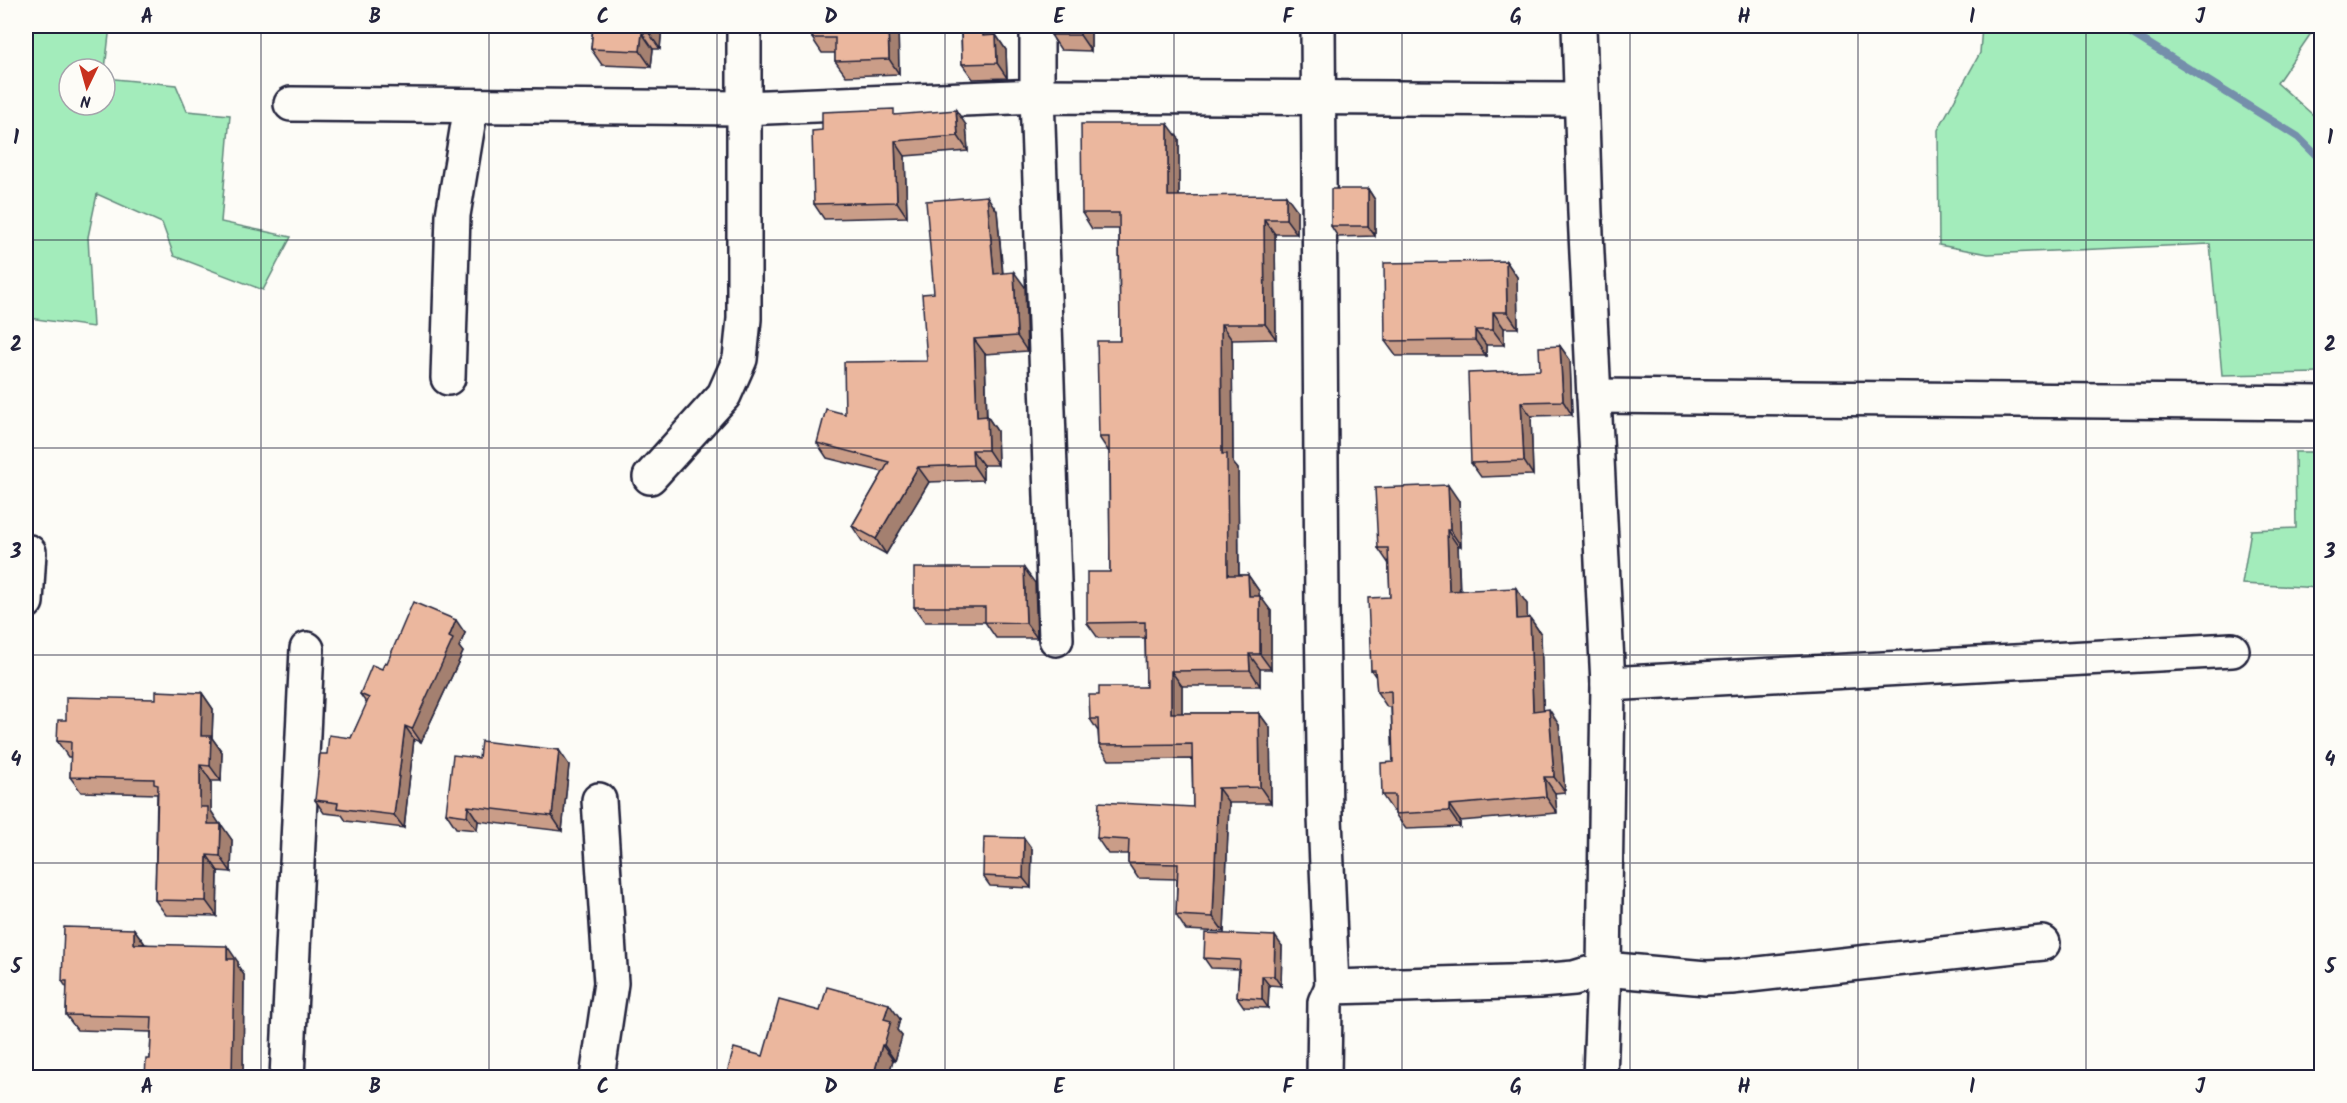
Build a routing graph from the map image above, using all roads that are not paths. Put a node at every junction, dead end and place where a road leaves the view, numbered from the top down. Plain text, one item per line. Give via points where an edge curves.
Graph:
1 (744, 26) edge
2 (1037, 26) edge
3 (1318, 26) edge
4 (1579, 26) edge
5 (1037, 96) junction
6 (1317, 96) junction
7 (1581, 99) junction
8 (291, 104) dead end
9 (471, 106) junction
10 (743, 108) junction
11 (448, 378) dead end
12 (1594, 396) junction
13 (2322, 403) edge
14 (650, 477) dead end
15 (29, 552) dead end
16 (26, 602) edge
17 (1056, 639) dead end
18 (307, 649) dead end
19 (2232, 650) dead end
20 (1608, 684) junction
21 (599, 800) dead end
22 (2043, 943) dead end
23 (1604, 969) junction
24 (1332, 987) junction
25 (287, 1077) edge
26 (597, 1077) edge
27 (1324, 1077) edge
28 (1600, 1077) edge

1 - 10 street
2 - 5 street
3 - 6 street
4 - 7 street
5 - 6 street
5 - 10 street
5 - 17 street
6 - 7 street
6 - 24 street via 1325,816
7 - 12 street
8 - 9 street
9 - 10 street
9 - 11 street via 453,215
10 - 14 street via 744,319 740,359 724,395
12 - 13 street
12 - 20 street
15 - 16 street
18 - 25 street
19 - 20 street
20 - 23 street
21 - 26 street via 610,983
22 - 23 street via 1731,977
23 - 24 street via 1574,978 1539,981
23 - 28 street
24 - 27 street via 1325,1002

